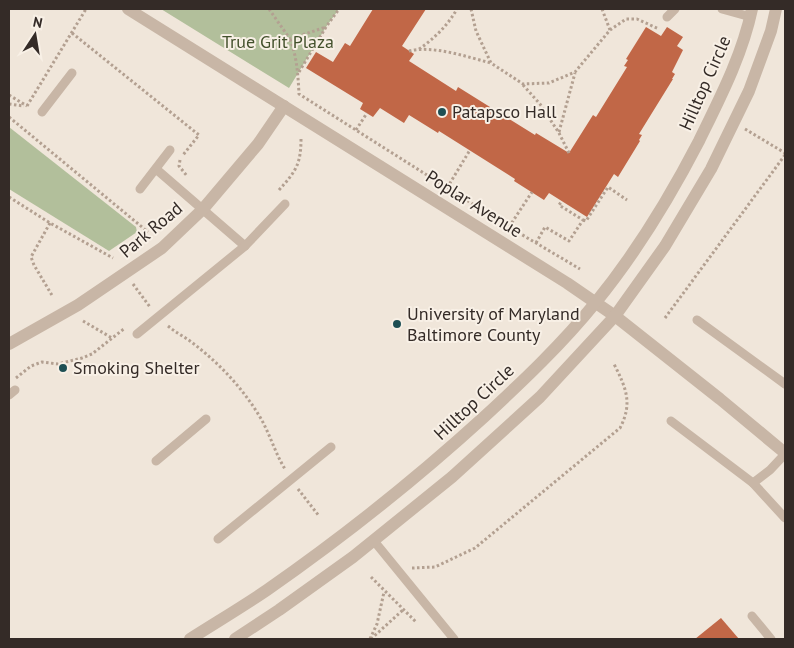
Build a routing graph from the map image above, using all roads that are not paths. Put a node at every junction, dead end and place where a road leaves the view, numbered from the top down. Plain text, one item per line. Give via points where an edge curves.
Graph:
1 (128, 9) edge
2 (675, 9) edge
3 (722, 9) edge
4 (776, 9) edge
5 (752, 13) edge
6 (668, 16) dead end
7 (72, 73) dead end
8 (284, 106) junction
9 (42, 112) dead end
10 (170, 150) dead end
11 (156, 169) junction
12 (140, 189) dead end
13 (285, 204) dead end
14 (203, 209) junction
15 (245, 246) junction
16 (596, 302) junction
17 (615, 316) junction
18 (697, 320) dead end
19 (137, 334) dead end
20 (9, 344) edge
21 (785, 384) edge
22 (206, 419) dead end
23 (671, 421) dead end
24 (331, 447) dead end
25 (785, 453) edge
26 (156, 461) dead end
27 (754, 483) junction
28 (785, 518) edge
29 (218, 539) dead end
30 (374, 541) junction
31 (752, 616) dead end
32 (190, 639) edge
33 (234, 639) edge
34 (454, 639) edge
35 (771, 639) edge

1 - 8 street, Poplar Avenue
2 - 6 lane
3 - 5 lane
4 - 17 street via 749,91 711,169 666,246
5 - 16 street, Hilltop Circle via 728,84 689,159 645,235
7 - 9 lane
8 - 14 street, Park Road via 258,144
8 - 16 street, Poplar Avenue
10 - 11 lane
11 - 12 lane
11 - 14 lane
13 - 15 lane
14 - 15 lane
14 - 20 street, Park Road via 162,248 133,269
15 - 19 lane
16 - 17 street, Poplar Avenue
16 - 32 street, Hilltop Circle via 524,380 437,460 338,538
17 - 25 street, Poplar Avenue
17 - 30 street via 540,398
18 - 21 lane
22 - 26 lane
23 - 27 lane
24 - 29 lane
25 - 27 lane
27 - 28 lane
30 - 33 street
30 - 34 lane
31 - 35 lane

